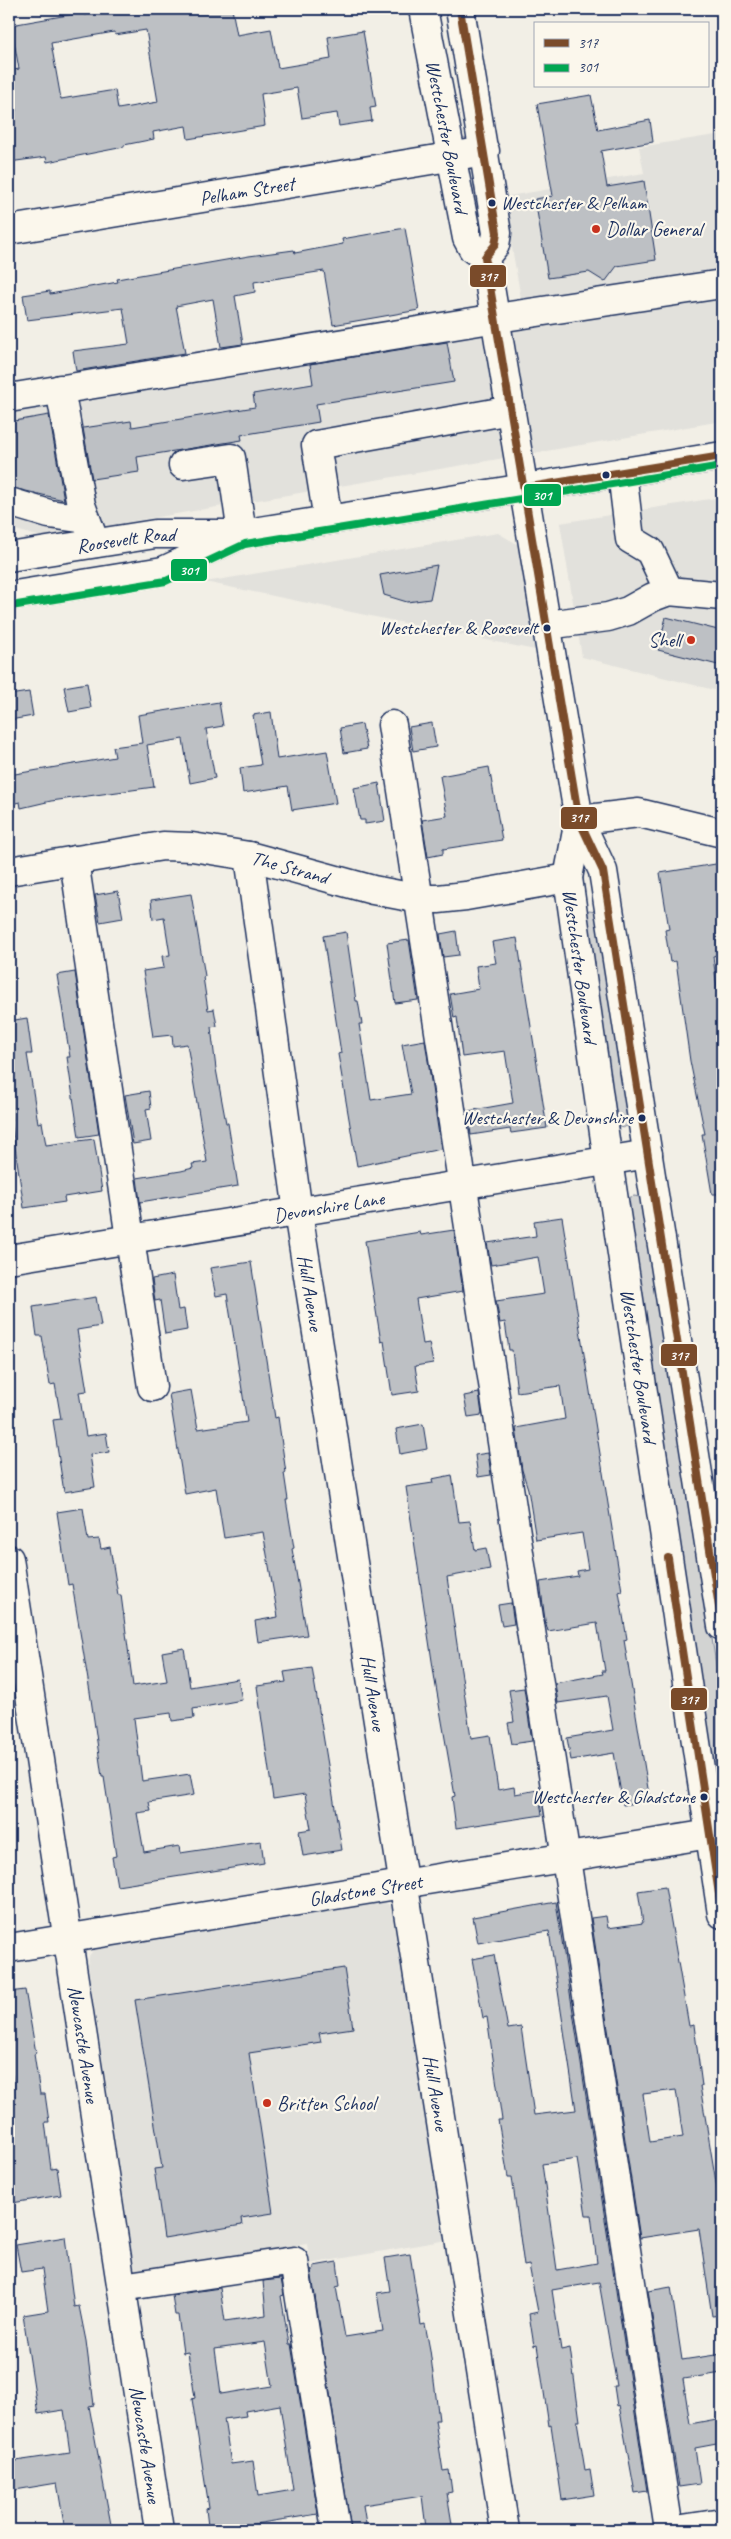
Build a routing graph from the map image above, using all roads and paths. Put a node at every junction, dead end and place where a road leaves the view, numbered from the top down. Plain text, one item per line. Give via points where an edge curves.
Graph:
1 (423, 9) edge
2 (460, 9) edge
3 (484, 151) junction
4 (452, 157) junction
5 (9, 230) edge
6 (485, 257) junction
7 (722, 284) edge
8 (497, 318) junction
9 (60, 389) junction
10 (9, 398) edge
11 (512, 410) junction
12 (722, 456) edge
13 (183, 465) dead end
14 (622, 472) junction
15 (524, 488) junction
16 (9, 502) edge
17 (328, 520) junction
18 (90, 531) junction
19 (242, 534) junction
20 (9, 557) edge
21 (669, 591) junction
22 (9, 596) edge
23 (722, 596) edge
24 (547, 625) junction
25 (392, 725) dead end
26 (579, 820) junction
27 (722, 833) edge
28 (248, 856) junction
29 (74, 860) junction
30 (9, 871) edge
31 (568, 878) junction
32 (420, 899) junction
33 (648, 1154) junction
34 (608, 1161) junction
35 (462, 1185) junction
36 (298, 1212) junction
37 (130, 1239) junction
38 (9, 1259) edge
39 (152, 1387) dead end
40 (9, 1559) edge
41 (722, 1626) edge
42 (716, 1833) edge
43 (566, 1858) junction
44 (404, 1884) junction
45 (722, 1914) edge
46 (67, 1939) junction
47 (9, 1948) edge
48 (122, 2287) junction
49 (722, 2523) edge
50 (159, 2530) edge
51 (336, 2530) edge
52 (505, 2530) edge
53 (669, 2530) edge
54 (676, 2530) edge

1 - 4 street, Westchester Boulevard
2 - 3 street, Westchester Boulevard
3 - 4 street, Pelham Street
3 - 6 street, Westchester Boulevard via 497,233 495,245
4 - 5 street, Pelham Street
4 - 6 street, Westchester Boulevard via 467,238 473,249
6 - 8 street, Westchester Boulevard
7 - 8 street
8 - 9 street
8 - 11 street, Westchester Boulevard
9 - 10 street
9 - 18 street via 81,505
11 - 15 street, Westchester Boulevard
11 - 17 street via 316,445
12 - 14 street, Roosevelt Road
13 - 19 street via 231,458
14 - 15 street, Roosevelt Road
14 - 21 street via 630,539 650,552
15 - 17 street, Roosevelt Road
15 - 24 street, Westchester Boulevard
16 - 18 street
17 - 19 street, Roosevelt Road
18 - 19 street, Roosevelt Road
18 - 20 street, Roosevelt Road
19 - 22 street, Roosevelt Road via 163,571
21 - 23 street
21 - 24 street via 608,617
24 - 26 street, Westchester Boulevard
25 - 32 street
26 - 27 street via 639,813
26 - 31 street, Westchester Boulevard
26 - 33 street, Westchester Boulevard via 603,871
28 - 29 street, The Strand via 163,846
28 - 32 street, The Strand via 373,890
28 - 36 street, Hull Avenue
29 - 30 street, The Strand
29 - 37 street
31 - 32 street, The Strand via 438,900
31 - 34 street, Westchester Boulevard
32 - 35 street
33 - 34 street, Devonshire Lane
33 - 41 street, Westchester Boulevard
34 - 35 street, Devonshire Lane
34 - 42 street, Westchester Boulevard
35 - 36 street, Devonshire Lane
35 - 43 street
36 - 37 street, Devonshire Lane
36 - 44 street, Hull Avenue
37 - 38 street, Devonshire Lane
37 - 39 street
40 - 46 street, Newcastle Avenue
42 - 43 street, Gladstone Street
42 - 45 street, Westchester Boulevard
43 - 44 street, Gladstone Street
43 - 53 street
44 - 46 street, Gladstone Street
44 - 52 street, Hull Avenue
46 - 47 street, Gladstone Street
46 - 48 street, Newcastle Avenue
48 - 50 street, Newcastle Avenue
48 - 51 street via 294,2261
49 - 54 street

